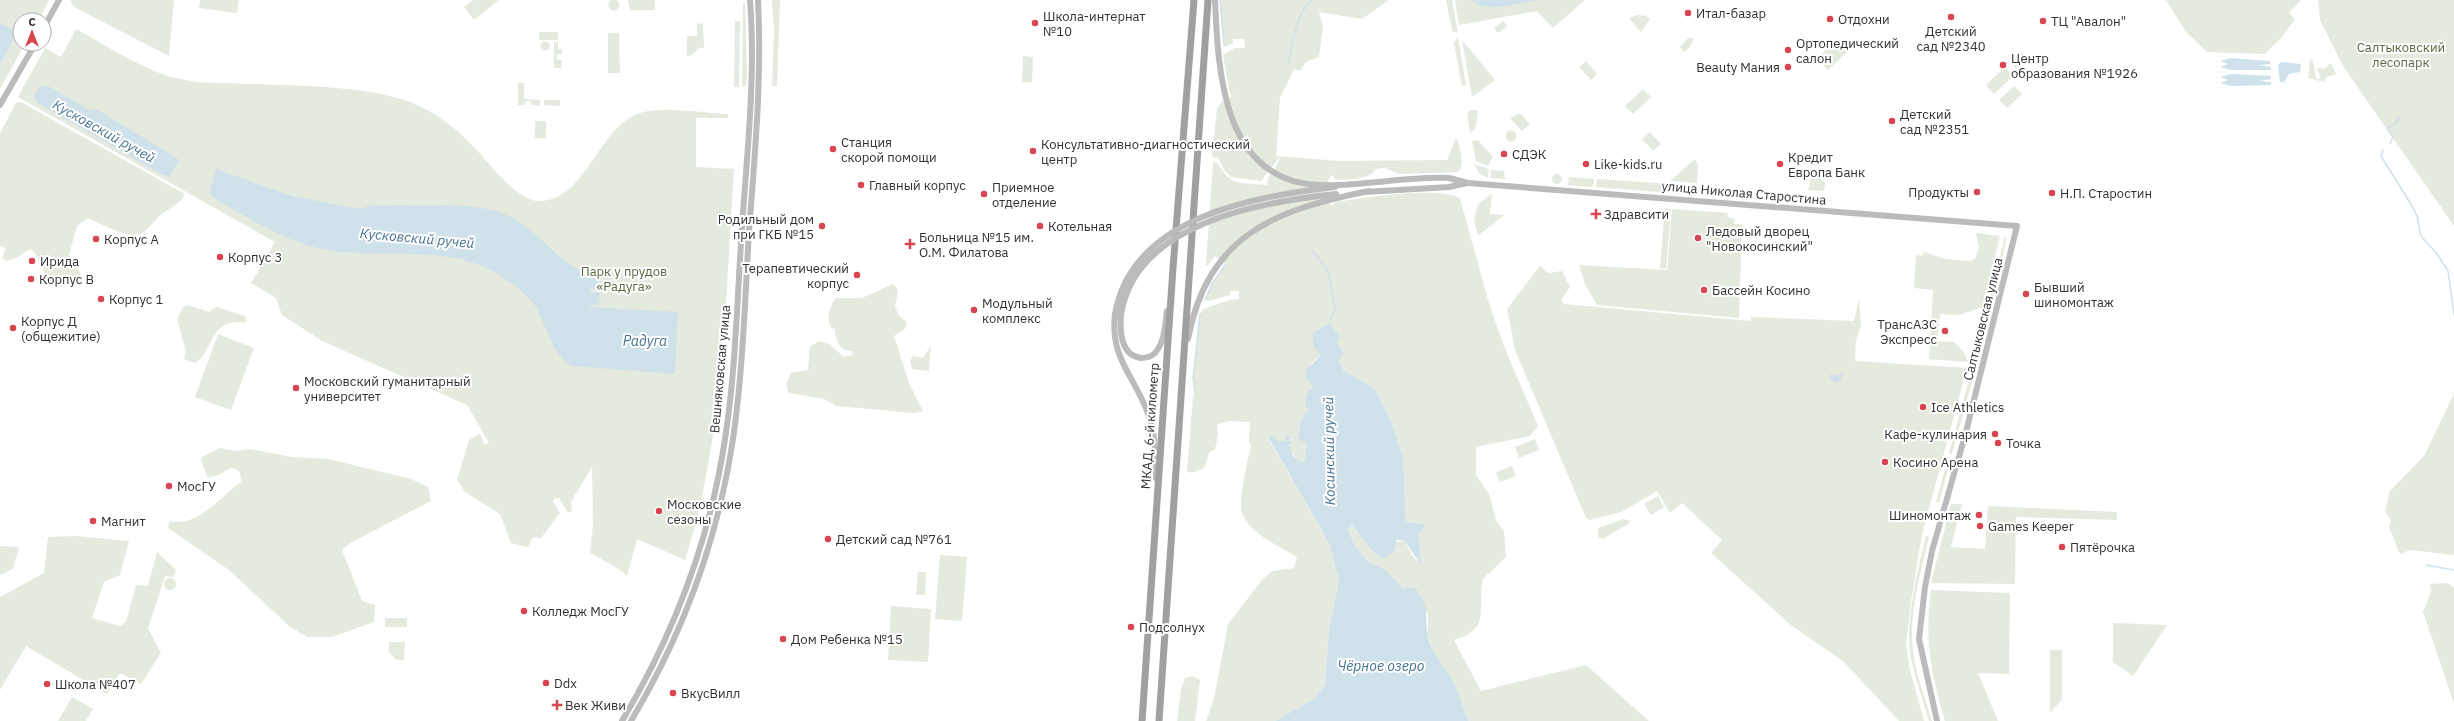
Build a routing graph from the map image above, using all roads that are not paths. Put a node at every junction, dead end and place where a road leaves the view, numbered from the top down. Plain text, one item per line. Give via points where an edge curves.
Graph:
1 (59, 0) edge
2 (750, 0) edge
3 (758, 0) edge
4 (1194, 0) edge
5 (1208, 0) edge
6 (1215, 0) edge
7 (52, 13) edge
8 (30, 52) edge
9 (0, 105) edge
10 (1468, 183) junction
11 (1335, 191) junction
12 (2017, 226) joint
13 (1173, 268) junction
14 (1118, 314) junction
15 (1183, 364) junction
16 (1157, 499) junction
17 (622, 721) edge
18 (631, 721) edge
19 (1142, 721) edge
20 (1159, 721) edge
21 (1937, 721) edge

1 - 7 main road
2 - 17 main road, Вешняковская улица via 752,87 731,387 722,461 689,584 662,648
3 - 18 main road, Вешняковская улица via 758,109 738,393 729,462 705,561 692,598 667,656
4 - 13 highway, МКАД, 6-й километр
5 - 15 highway
6 - 11 main road via 1226,96 1238,135 1250,153 1272,172
8 - 9 main road
10 - 11 main road via 1446,187 1368,192
10 - 11 main road via 1446,178 1377,182
10 - 12 main road, улица Николая Старостина
11 - 14 main road, bridge via 1276,194 1209,214 1181,228 1150,250 1134,266 1120,291
11 - 15 main road via 1267,223 1240,240 1219,261 1206,280 1196,303
12 - 21 main road, Салтыковская улица via 1925,585 1919,640
13 - 14 main road via 1164,335 1152,355 1139,357 1126,349
13 - 16 highway, МКАД, 6-й километр
14 - 16 main road via 1114,336 1119,354 1152,424
15 - 20 highway
16 - 19 highway, МКАД, 6-й километр

